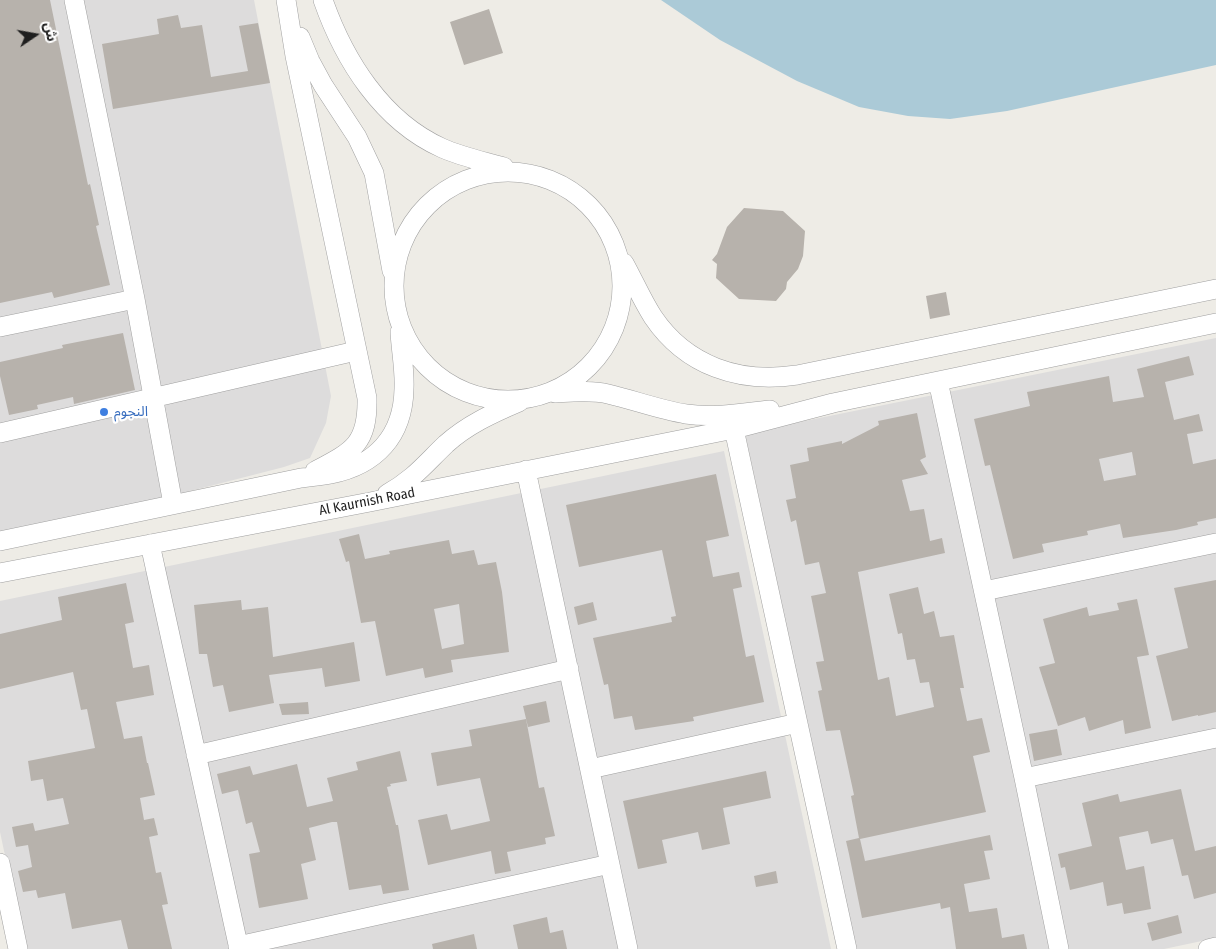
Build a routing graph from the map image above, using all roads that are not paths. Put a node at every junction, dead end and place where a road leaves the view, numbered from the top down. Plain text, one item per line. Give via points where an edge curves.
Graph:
1 (74, 0) edge
2 (287, 0) edge
3 (323, 0) edge
4 (522, 172) junction
5 (618, 252) junction
6 (394, 281) junction
7 (1216, 289) edge
8 (135, 300) junction
9 (399, 320) junction
10 (1216, 324) edge
11 (0, 327) edge
12 (356, 351) junction
13 (938, 381) junction
14 (552, 393) junction
15 (153, 398) junction
16 (525, 400) junction
17 (832, 403) junction
18 (734, 429) junction
19 (0, 433) edge
20 (526, 470) junction
21 (301, 478) junction
22 (370, 502) junction
23 (173, 504) junction
24 (0, 541) edge
25 (1216, 542) edge
26 (150, 544) junction
27 (0, 573) edge
28 (984, 591) junction
29 (569, 669) junction
30 (798, 723) junction
31 (1216, 738) edge
32 (196, 755) junction
33 (590, 769) junction
34 (1024, 778) junction
35 (0, 863) edge
36 (610, 864) junction
37 (239, 947) edge
38 (1216, 947) edge
39 (18, 949) edge
40 (628, 949) edge
41 (847, 949) edge
42 (1059, 949) edge
43 (1208, 949) edge

1 - 8 street
2 - 6 street via 310,61 357,137 374,173
2 - 12 street via 295,56
3 - 4 street via 352,63 369,88 403,125 442,148
4 - 5 street via 554,180 582,198 604,222
4 - 6 street via 485,173 450,187 421,211 402,244
5 - 7 street via 653,316 680,346 708,365 726,372 763,378 797,375
5 - 14 street via 623,286 618,319 604,350 581,376
6 - 9 street
8 - 11 street
8 - 15 street
9 - 16 street via 414,351 436,376 465,393 491,399
9 - 21 street via 404,388 400,420 393,434 380,452 363,463 331,474
10 - 13 street
12 - 15 street
12 - 21 street via 367,398 361,438 343,456
13 - 17 street
13 - 28 street
14 - 16 street
14 - 17 street via 590,391 699,416
15 - 19 street
15 - 23 street
16 - 22 street via 464,430 412,479
17 - 18 street, Al Kaurnish Road
18 - 20 street, Al Kaurnish Road
18 - 30 street
20 - 22 street, Al Kaurnish Road
20 - 29 street
21 - 23 street
22 - 26 street, Al Kaurnish Road
23 - 24 street
25 - 28 street
26 - 27 street, Al Kaurnish Road
26 - 32 street
28 - 34 street
29 - 32 street
29 - 33 street
30 - 33 street
30 - 41 street
31 - 34 street
32 - 37 street
33 - 36 street
34 - 42 street
35 - 39 street
36 - 37 street
36 - 40 street
38 - 43 street

